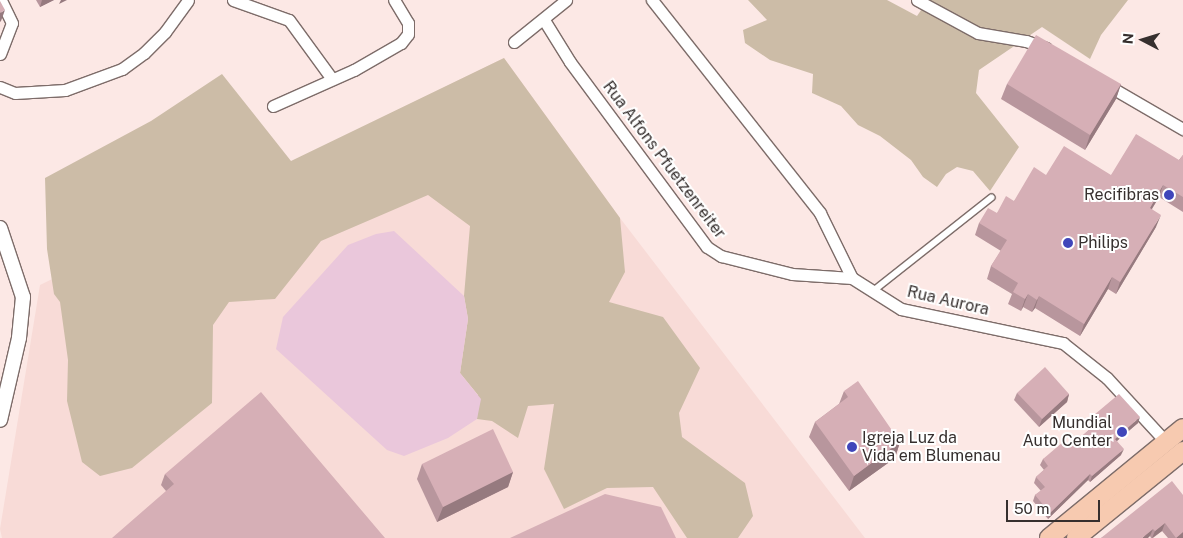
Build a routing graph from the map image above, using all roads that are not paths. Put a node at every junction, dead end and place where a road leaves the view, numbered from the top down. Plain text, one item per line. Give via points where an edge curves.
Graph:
1 (1, 0) edge
2 (188, 0) edge
3 (233, 0) edge
4 (394, 0) edge
5 (566, 0) edge
6 (652, 0) edge
7 (917, 0) edge
8 (544, 20) junction
9 (514, 42) dead end
10 (0, 54) edge
11 (1055, 54) edge
12 (332, 79) junction
13 (1098, 79) edge
14 (0, 87) edge
15 (273, 106) dead end
16 (1183, 129) edge
17 (992, 198) dead end
18 (0, 228) edge
19 (852, 278) junction
20 (872, 292) junction
21 (0, 420) edge
22 (1183, 428) edge
23 (1166, 442) junction
24 (1183, 451) edge
25 (1049, 538) edge
26 (1076, 538) edge

1 - 10 street via 12,23
2 - 14 street via 165,32 122,69 65,90 14,93
3 - 12 street via 289,20
4 - 12 street via 408,22 408,34 392,50
5 - 8 street
6 - 19 street, Rua Aurora via 820,212
7 - 11 street via 978,33 1039,44
8 - 9 street
8 - 19 street, Rua Alfons Pfuetzenreiter via 570,62 707,247 721,256 792,274
12 - 15 street
13 - 16 street
17 - 20 lane
18 - 21 street via 23,297 19,338
19 - 20 street, Rua Aurora
20 - 23 street, Rua Aurora via 910,311 1063,343 1107,378
22 - 23 main road
23 - 25 main road
24 - 26 main road

